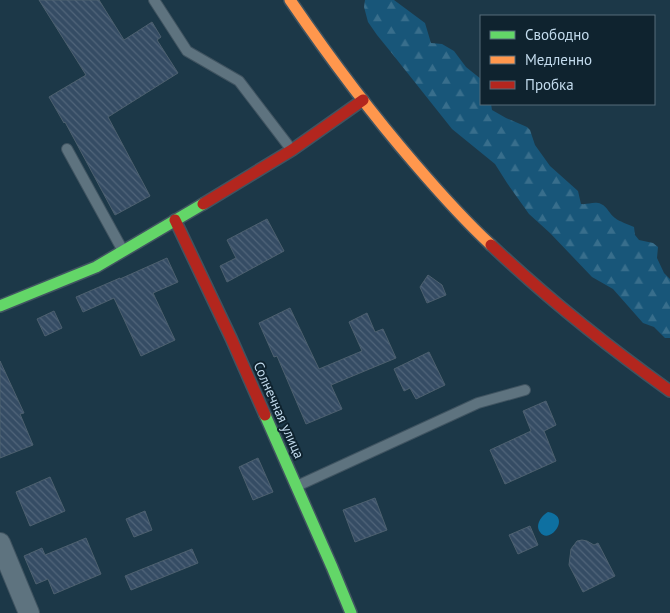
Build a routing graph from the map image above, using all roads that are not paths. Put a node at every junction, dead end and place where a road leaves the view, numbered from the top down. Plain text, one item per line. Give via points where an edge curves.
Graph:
1 (154, 0) edge
2 (290, 0) edge
3 (363, 100) junction
4 (67, 149) dead end
5 (292, 150) junction
6 (175, 220) junction
7 (123, 251) junction
8 (0, 306) edge
9 (525, 390) dead end
10 (670, 391) edge
11 (296, 486) junction
12 (0, 543) edge
13 (29, 613) edge
14 (351, 613) edge

1 - 5 lane via 187,51 239,81
2 - 3 street
3 - 5 street
3 - 10 street via 463,218 525,278 580,325
4 - 7 lane
5 - 6 street
6 - 7 street
6 - 11 street, Солнечная улица
7 - 8 street via 96,266
9 - 11 lane via 478,403
11 - 14 street, Солнечная улица
12 - 13 street

